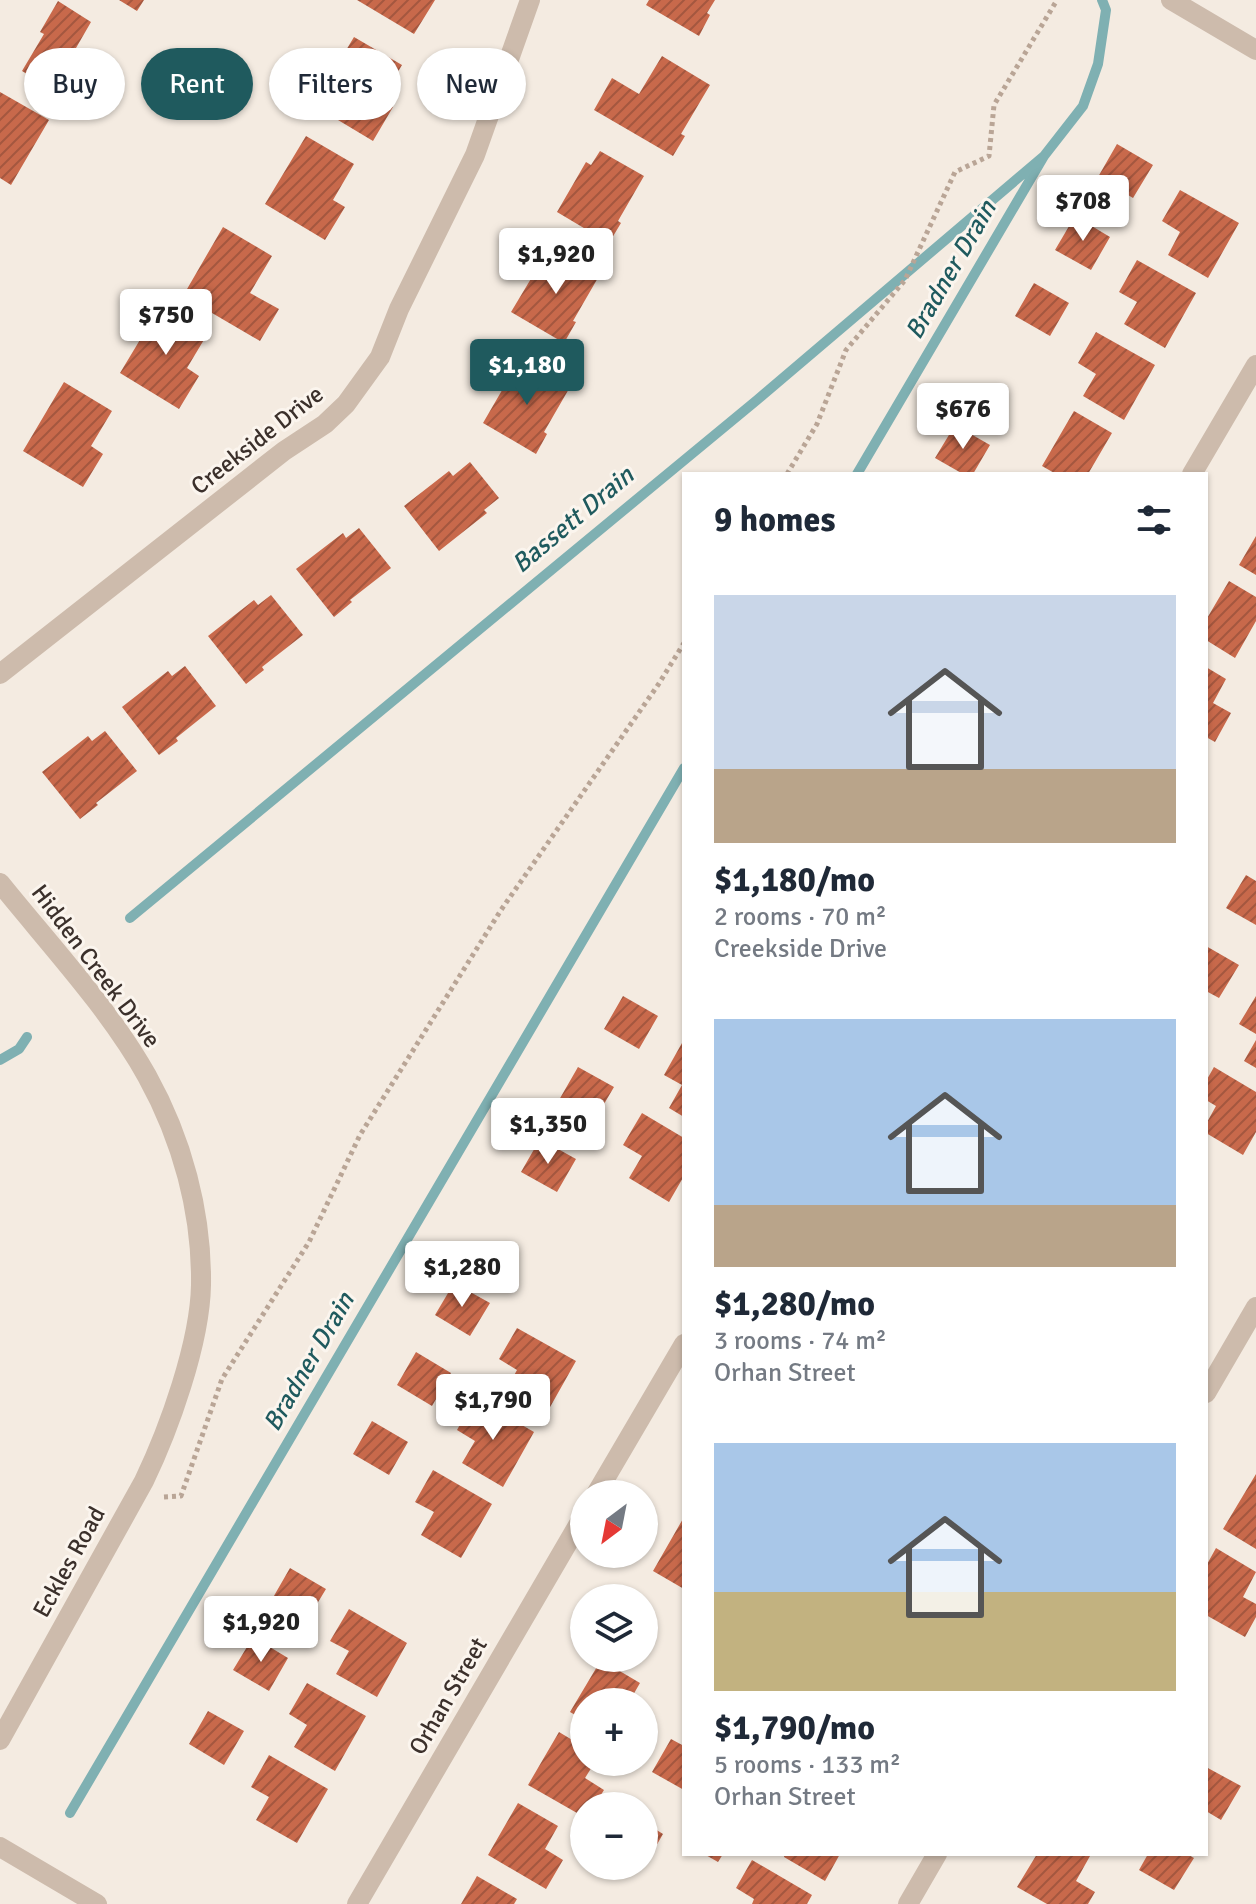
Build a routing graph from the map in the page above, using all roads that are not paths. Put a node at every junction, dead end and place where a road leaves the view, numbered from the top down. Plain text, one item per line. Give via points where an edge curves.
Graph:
1 (530, 0) edge
2 (1171, 0) edge
3 (1256, 50) edge
4 (1256, 365) edge
5 (1193, 472) edge
6 (0, 674) edge
7 (0, 883) edge
8 (1256, 1307) edge
9 (682, 1347) edge
10 (1208, 1390) edge
11 (174, 1405) joint
12 (604, 1480) edge
13 (570, 1539) edge
14 (0, 1740) edge
15 (0, 1847) edge
16 (936, 1856) edge
17 (97, 1904) edge
18 (357, 1904) edge
19 (908, 1904) edge

1 - 6 street, Creekside Drive via 475,155 364,381 325,424
2 - 3 street
4 - 5 street
7 - 11 street, Hidden Creek Drive via 118,1030 170,1124 187,1174 201,1286 195,1338
8 - 10 street
9 - 12 street
11 - 14 street, Eckles Road via 165,1438 135,1497
13 - 18 street, Orhan Street
15 - 17 street
16 - 19 street

